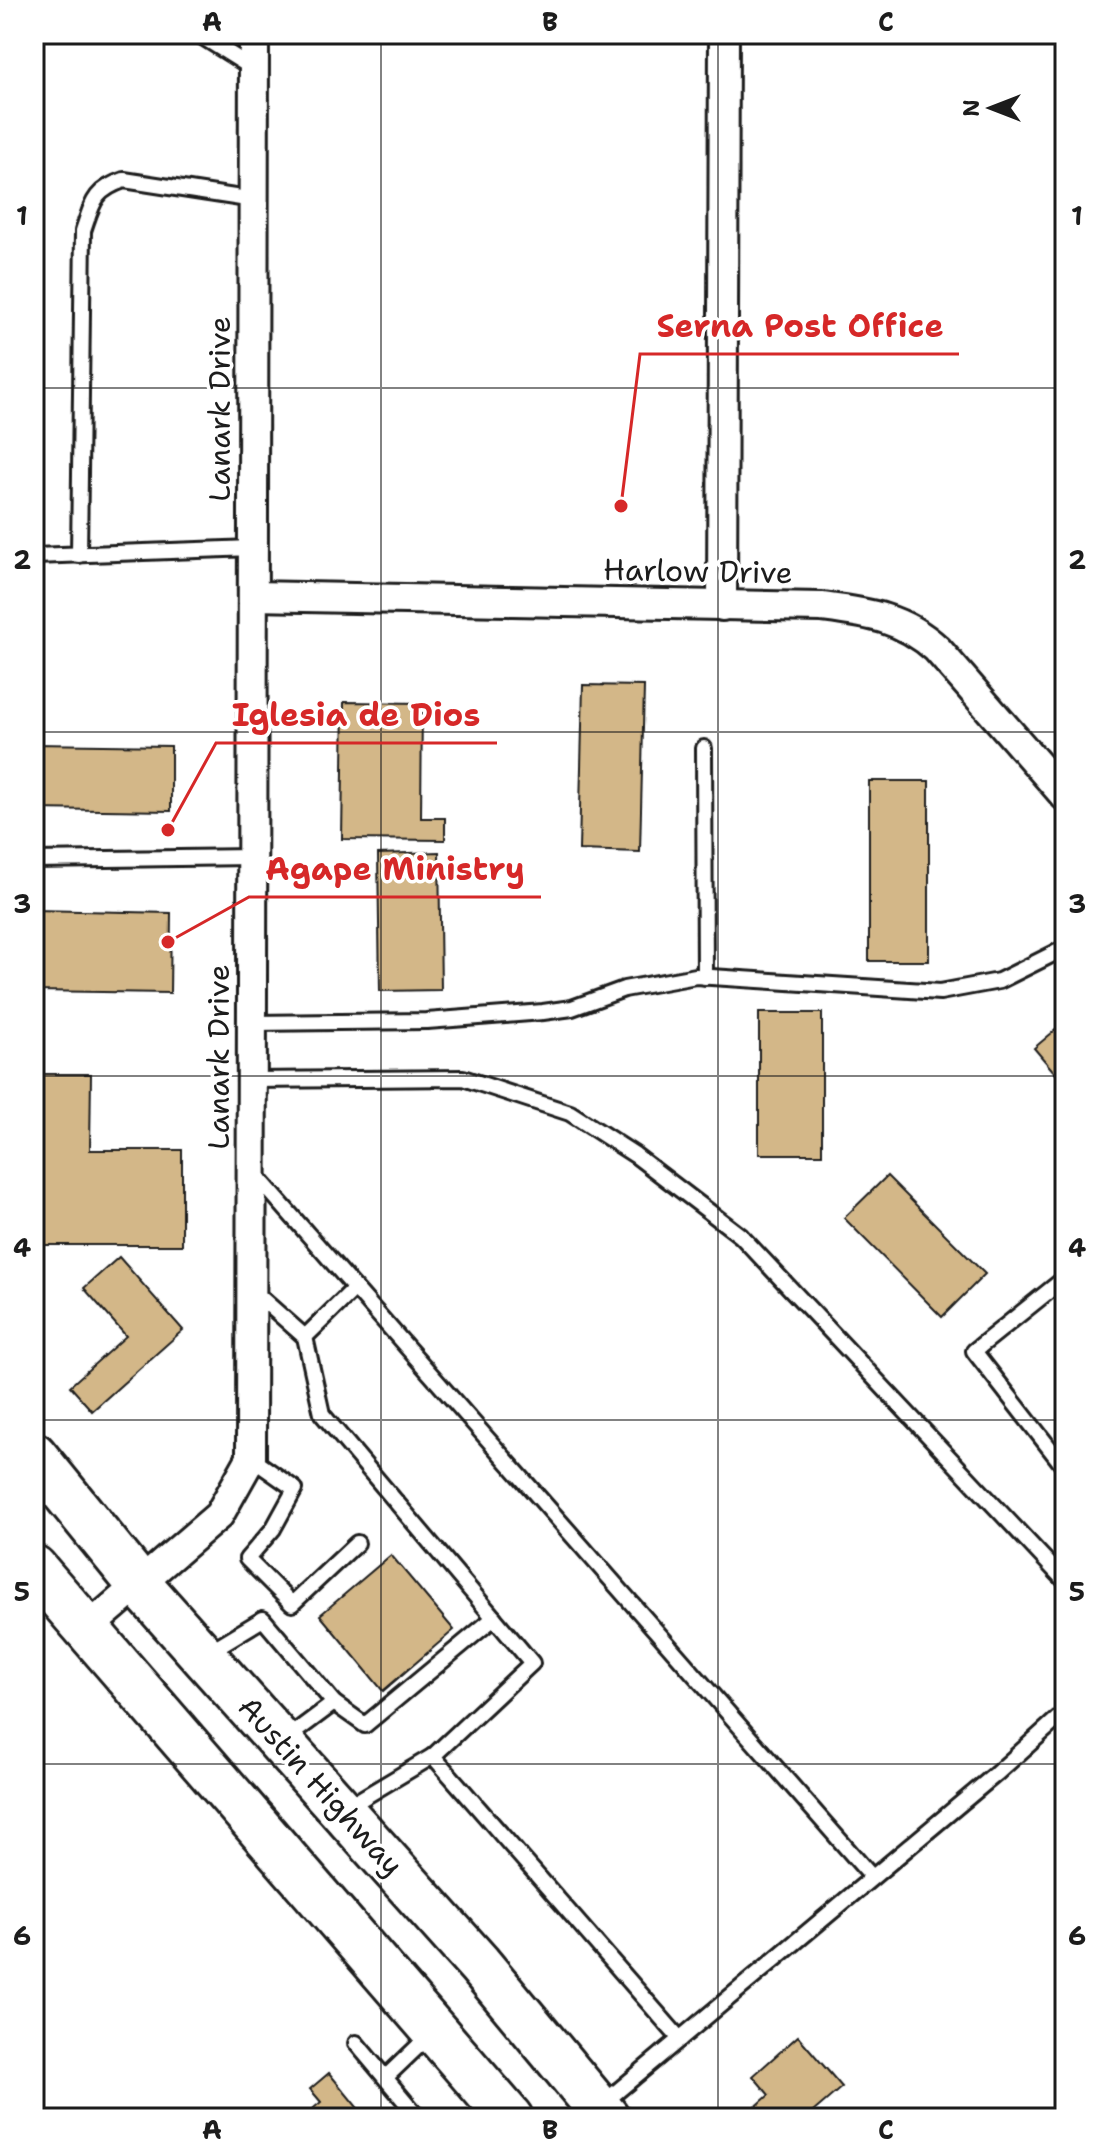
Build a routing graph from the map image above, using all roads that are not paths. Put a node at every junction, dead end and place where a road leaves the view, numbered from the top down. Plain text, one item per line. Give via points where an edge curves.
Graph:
1 (198, 34) edge
2 (254, 34) edge
3 (724, 34) edge
4 (254, 69) junction
5 (254, 200) junction
6 (253, 548) junction
7 (79, 555) junction
8 (34, 556) edge
9 (253, 596) junction
10 (722, 606) junction
11 (704, 748) dead end
12 (1065, 796) edge
13 (252, 857) junction
14 (34, 860) edge
15 (1065, 948) edge
16 (705, 977) junction
17 (252, 1023) junction
18 (252, 1080) junction
19 (252, 1171) junction
20 (1065, 1278) edge
21 (355, 1288) junction
22 (252, 1291) junction
23 (305, 1337) junction
24 (34, 1455) edge
25 (251, 1458) junction
26 (1065, 1468) edge
27 (357, 1543) dead end
28 (34, 1568) edge
29 (1065, 1581) edge
30 (138, 1583) junction
31 (494, 1618) junction
32 (88, 1628) junction
33 (205, 1654) junction
34 (334, 1703) junction
35 (1065, 1712) edge
36 (281, 1743) junction
37 (433, 1756) junction
38 (342, 1810) junction
39 (872, 1877) junction
40 (436, 2030) junction
41 (680, 2039) junction
42 (356, 2043) dead end
43 (386, 2077) junction
44 (602, 2113) edge
45 (419, 2118) edge
46 (510, 2118) edge

1 - 4 lane
2 - 4 street, Lanark Drive
3 - 10 street
4 - 5 street, Lanark Drive
5 - 6 street, Lanark Drive
5 - 7 lane via 124,180 104,187 92,204 83,231
6 - 7 lane
6 - 9 street, Lanark Drive
7 - 8 lane
9 - 10 street, Harlow Drive
9 - 13 street, Lanark Drive
10 - 12 street, Harlow Drive via 822,607 876,614 916,630
11 - 16 lane
13 - 14 lane
13 - 17 street, Lanark Drive
15 - 16 lane via 999,981 940,992
16 - 17 lane via 624,989 572,1008 543,1012 427,1021
17 - 18 street, Lanark Drive
18 - 19 street, Lanark Drive
18 - 29 lane via 463,1078 570,1113 741,1236
19 - 21 lane
19 - 22 street, Lanark Drive
20 - 26 lane via 974,1351
21 - 23 lane
21 - 39 lane
22 - 23 lane
22 - 25 street, Lanark Drive
23 - 31 lane via 322,1414
24 - 30 main road, Austin Highway
25 - 27 lane via 295,1489 273,1529 247,1559 292,1604
25 - 30 street, Lanark Drive via 219,1515
28 - 32 main road
30 - 32 street, Lanark Drive
30 - 33 main road, Austin Highway
31 - 34 lane via 365,1725
31 - 37 lane via 532,1663
32 - 40 main road
33 - 34 lane via 263,1619
33 - 36 main road, Austin Highway
34 - 36 lane
35 - 39 lane
36 - 38 main road, Austin Highway
37 - 38 lane
37 - 41 lane
38 - 44 main road, Austin Highway
39 - 41 lane
40 - 43 lane
40 - 46 main road
41 - 44 lane
42 - 43 lane
43 - 45 lane

